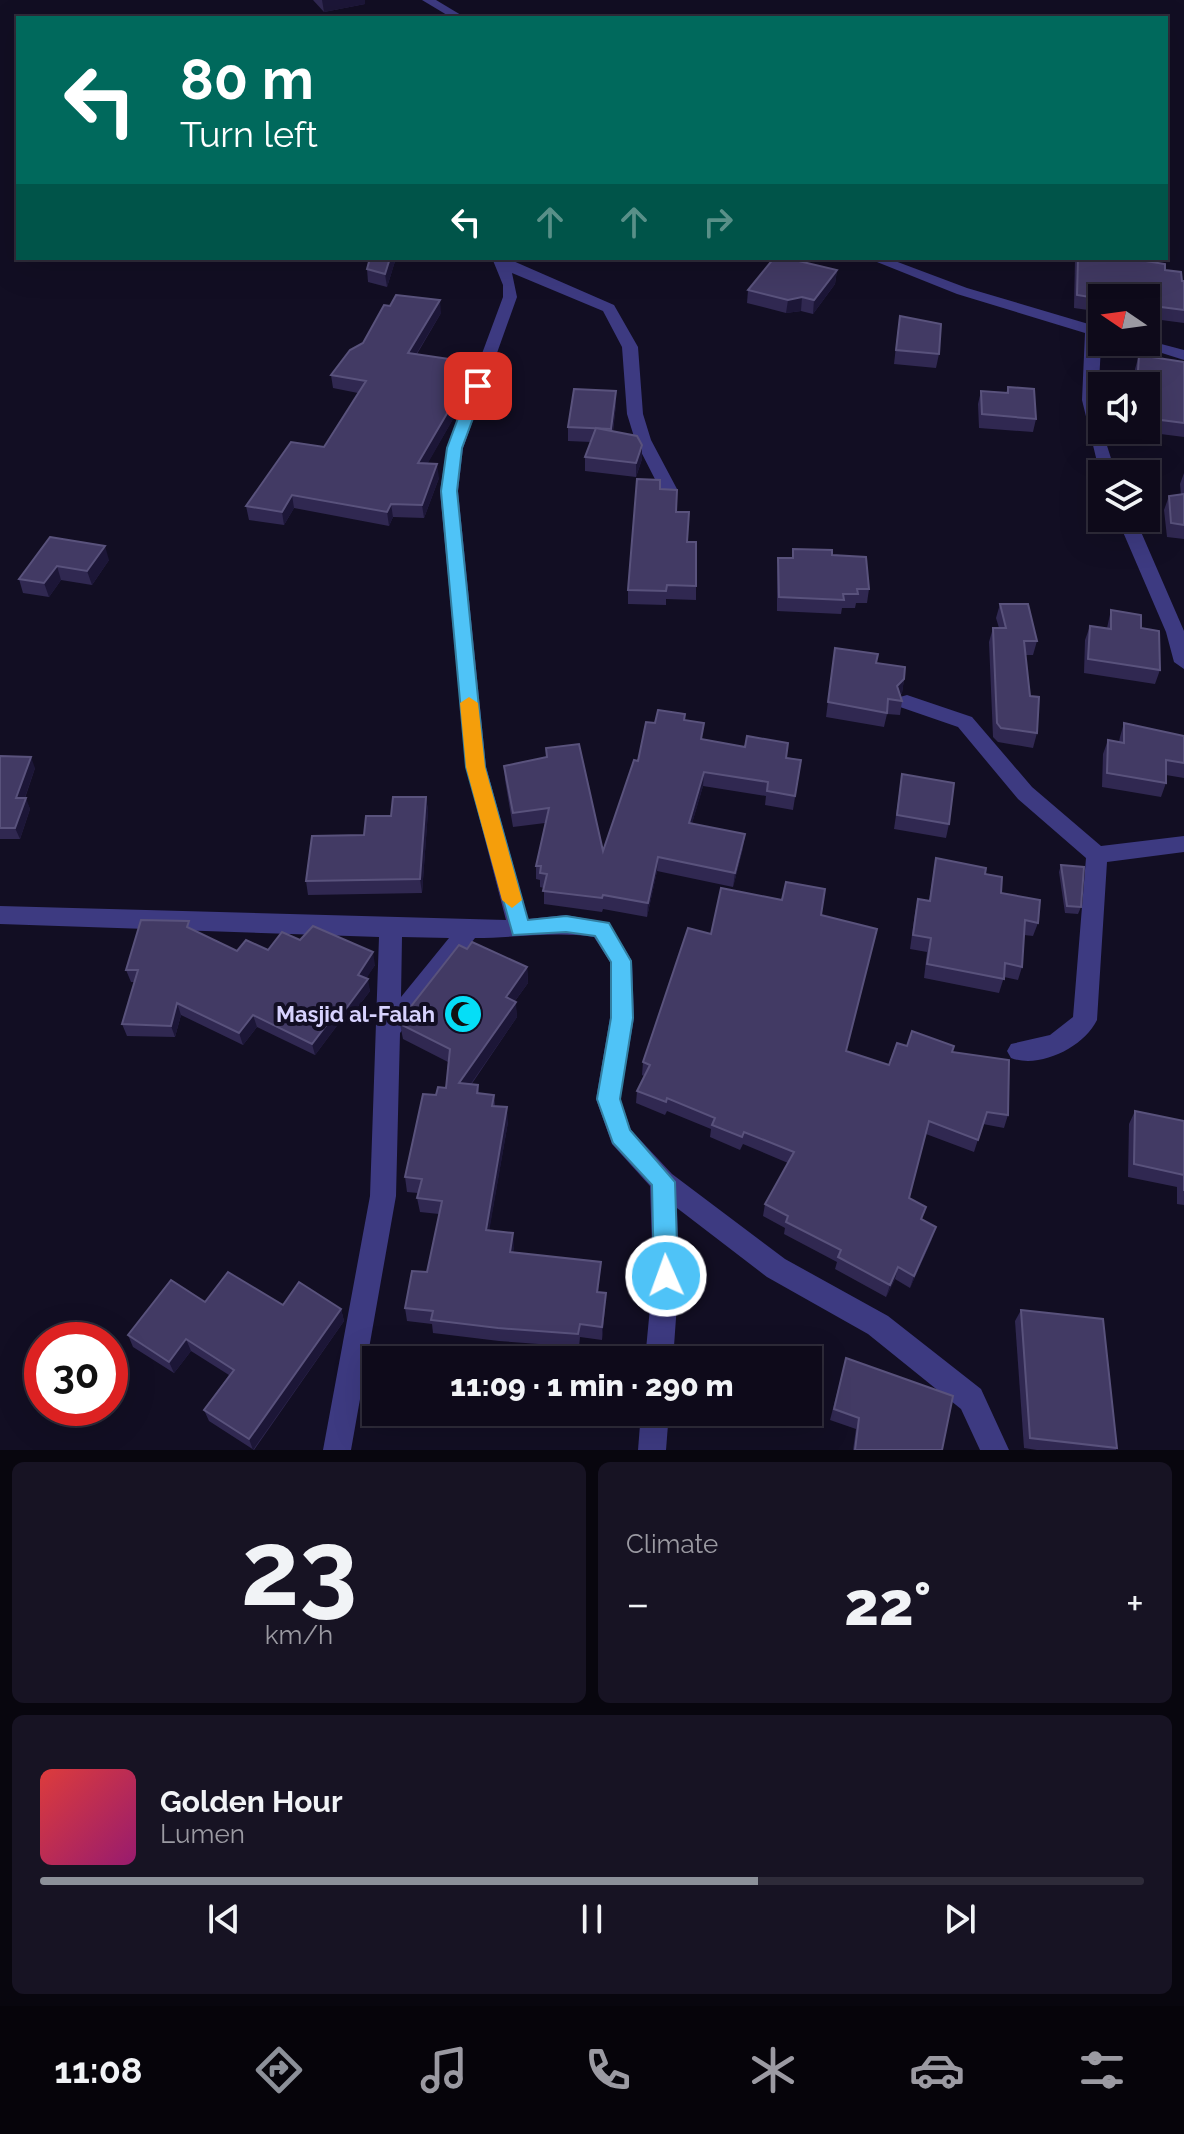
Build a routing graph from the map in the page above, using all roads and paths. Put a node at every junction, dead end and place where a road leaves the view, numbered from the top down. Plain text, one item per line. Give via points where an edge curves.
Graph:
1 (428, 0) edge
2 (451, 5) edge
3 (500, 260) edge
4 (879, 260) edge
5 (1088, 329) edge
6 (1160, 349) edge
7 (1184, 355) edge
8 (1095, 356) edge
9 (1104, 460) edge
10 (668, 489) edge
11 (1132, 532) edge
12 (1184, 662) edge
13 (907, 702) dead end
14 (1184, 844) edge
15 (1097, 855) junction
16 (0, 915) edge
17 (391, 928) junction
18 (470, 928) junction
19 (520, 929) junction
20 (388, 1030) junction
21 (1019, 1051) dead end
22 (663, 1182) junction
23 (660, 1346) edge
24 (654, 1426) edge
25 (337, 1450) edge
26 (652, 1450) edge
27 (995, 1450) edge

1 - 2 street
3 - 10 street via 609,308 630,347 635,414 643,440
3 - 19 street via 510,285 506,312 455,448 449,491 476,767
4 - 5 street
6 - 7 street
8 - 9 street via 1090,400
11 - 12 street
13 - 15 street via 965,722 1025,793
14 - 15 street
15 - 21 street via 1085,1020 1073,1036 1055,1046
16 - 17 street
17 - 18 street
17 - 20 street
18 - 19 street
18 - 20 street
19 - 22 street via 566,924 601,929 621,961 622,1018 608,1099 621,1136
20 - 25 street via 383,1196
22 - 23 street via 666,1276
22 - 27 street via 776,1268 878,1325 971,1399
24 - 26 street

